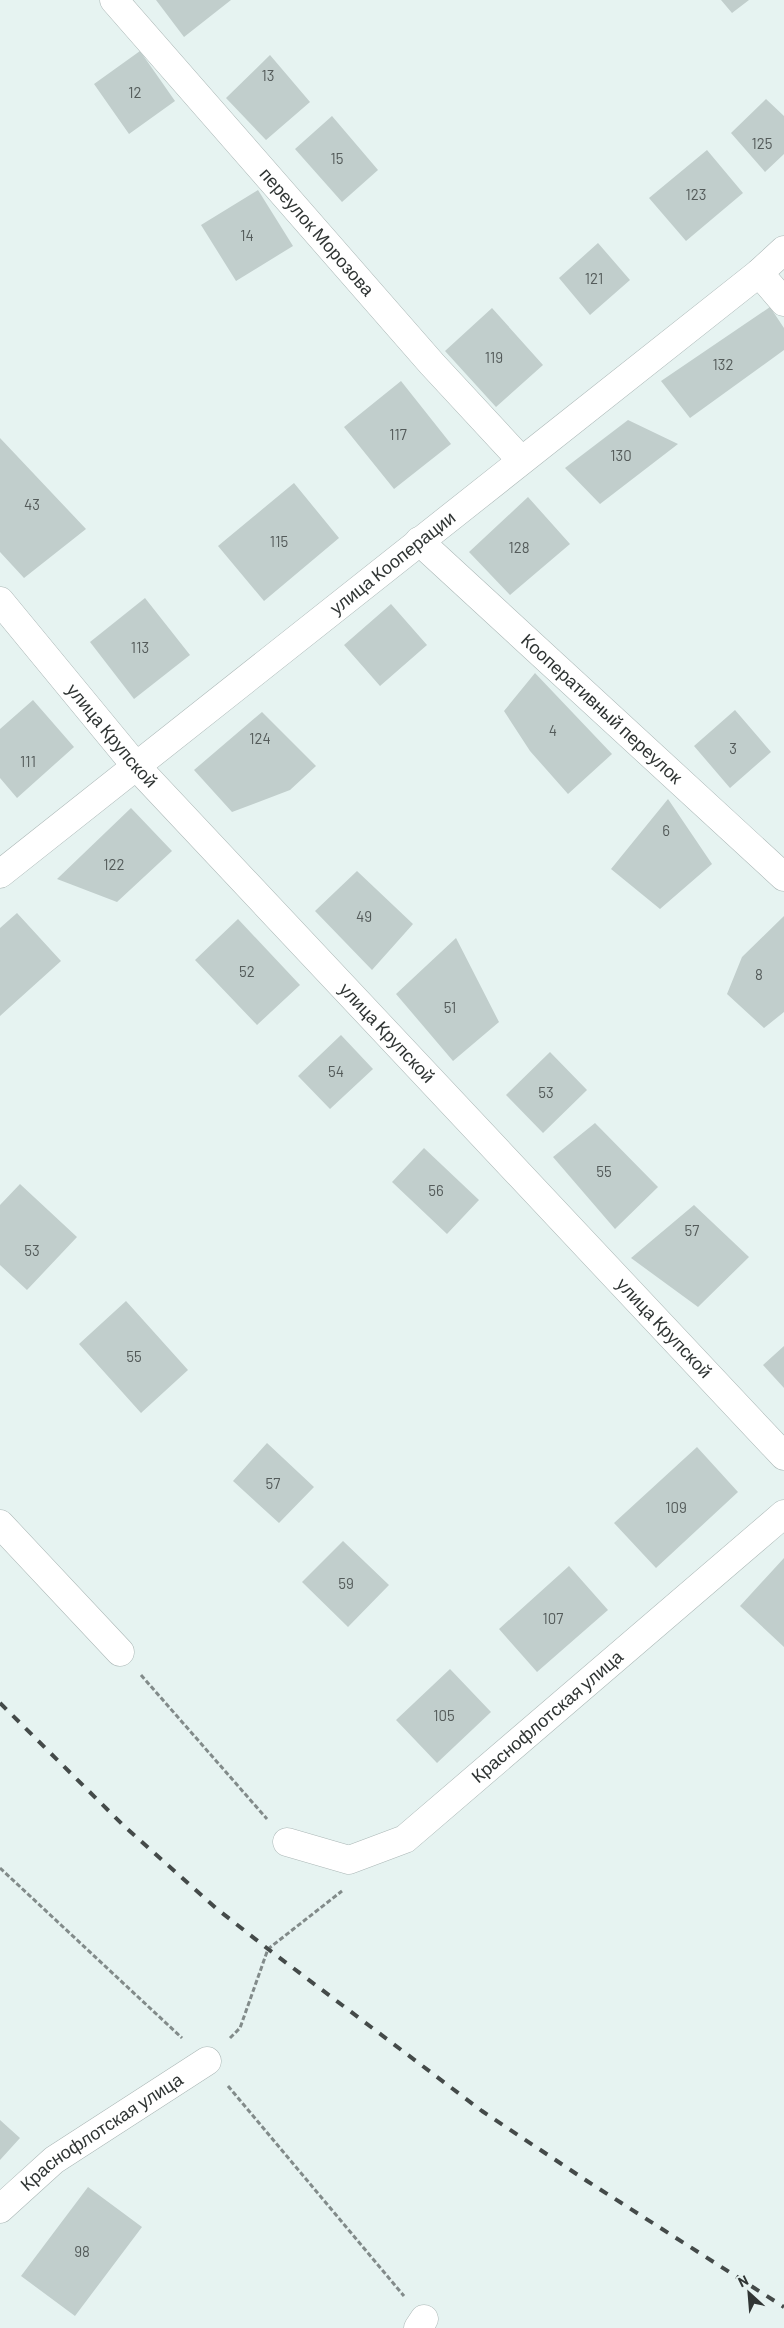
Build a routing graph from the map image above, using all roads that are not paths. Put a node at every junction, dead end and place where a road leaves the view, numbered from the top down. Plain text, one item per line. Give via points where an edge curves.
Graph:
1 (114, 0) edge
2 (784, 250) edge
3 (760, 273) junction
4 (784, 302) edge
5 (521, 460) junction
6 (419, 541) junction
7 (0, 600) edge
8 (136, 765) junction
9 (0, 874) edge
10 (784, 876) edge
11 (784, 1456) edge
12 (784, 1514) edge
13 (0, 1524) edge
14 (120, 1652) road end
15 (287, 1842) road end
16 (207, 2061) road end
17 (0, 2209) edge

1 - 5 street, переулок Морозова via 432,364
2 - 3 street, улица Кооперации
3 - 4 street
3 - 5 street, улица Кооперации
5 - 6 street, улица Кооперации
6 - 8 street, улица Кооперации
6 - 10 street, Кооперативный переулок
7 - 8 street, улица Крупской
8 - 9 street, улица Кооперации
8 - 11 street, улица Крупской
12 - 15 street, Краснофлотская улица via 405,1839 349,1860
13 - 14 street
16 - 17 street, Краснофлотская улица via 54,2160

